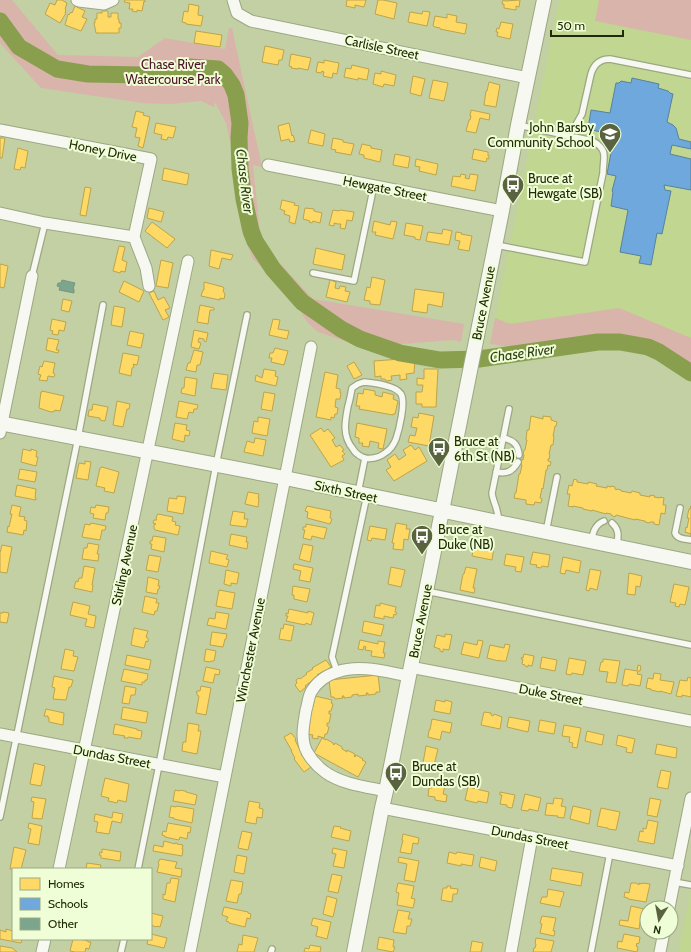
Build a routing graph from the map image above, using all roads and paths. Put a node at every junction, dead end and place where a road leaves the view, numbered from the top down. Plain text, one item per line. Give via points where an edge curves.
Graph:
1 (77, 0) edge
2 (113, 0) edge
3 (233, 0) edge
4 (544, 0) edge
5 (691, 75) edge
6 (528, 78) junction
7 (518, 125) junction
8 (0, 130) edge
9 (570, 136) junction
10 (268, 165) dead end
11 (374, 186) junction
12 (502, 211) junction
13 (0, 213) edge
14 (45, 223) junction
15 (134, 237) junction
16 (495, 245) junction
17 (188, 261) dead end
18 (313, 273) dead end
19 (32, 276) joint
20 (149, 286) dead end
21 (103, 305) dead end
22 (247, 315) dead end
23 (311, 347) dead end
24 (509, 408) dead end
25 (1, 426) edge
26 (78, 438) junction
27 (503, 438) junction
28 (148, 451) junction
29 (519, 455) dead end
30 (365, 458) junction
31 (518, 462) dead end
32 (216, 465) junction
33 (496, 472) junction
34 (557, 477) dead end
35 (285, 478) junction
36 (363, 494) junction
37 (680, 508) dead end
38 (442, 510) junction
39 (604, 521) dead end
40 (498, 522) junction
41 (612, 523) dead end
42 (546, 532) junction
43 (691, 540) edge
44 (591, 541) junction
45 (617, 546) junction
46 (691, 562) edge
47 (425, 591) junction
48 (691, 645) edge
49 (337, 671) junction
50 (410, 672) junction
51 (691, 721) edge
52 (0, 734) edge
53 (16, 737) junction
54 (84, 750) junction
55 (159, 764) junction
56 (225, 777) junction
57 (386, 791) junction
58 (691, 798) edge
59 (382, 808) junction
60 (0, 817) edge
61 (532, 837) junction
62 (610, 853) junction
63 (678, 866) junction
64 (59, 868) edge
65 (138, 868) edge
66 (674, 882) junction
67 (691, 885) edge
68 (671, 900) edge
69 (45, 940) edge
70 (124, 940) edge
71 (662, 940) edge
72 (42, 952) edge
73 (121, 952) edge
74 (190, 952) edge
75 (354, 952) edge
76 (510, 952) edge
77 (591, 952) edge
78 (660, 952) edge

1 - 2 street via 104,4
3 - 6 street, Carlisle Street via 237,13 251,20
4 - 6 street, Bruce Avenue
5 - 9 lane via 610,59 599,61 591,74 582,114
6 - 7 street, Bruce Avenue
7 - 9 lane
7 - 12 street, Bruce Avenue
8 - 15 street, Honey Drive via 151,158
9 - 16 lane via 593,141 604,154 603,173 585,262
10 - 11 street, Hewgate Street
11 - 12 street, Hewgate Street
11 - 18 lane via 354,281
12 - 16 street, Bruce Avenue
13 - 14 street
14 - 15 street
14 - 19 lane
15 - 20 street via 146,268
16 - 38 street, Bruce Avenue
17 - 28 street, Stirling Avenue
19 - 25 street
21 - 26 lane
22 - 32 lane
23 - 35 street, Winchester Avenue
24 - 27 lane
25 - 26 street, Sixth Street
26 - 28 street, Sixth Street
26 - 53 lane
27 - 29 lane via 515,443
27 - 33 lane
28 - 32 street, Sixth Street
28 - 54 street, Stirling Avenue
30 - 30 lane via 378,457 389,450 396,439 404,401 396,389 364,382 352,388 345,434 350,447
30 - 36 lane
31 - 33 lane via 508,472
32 - 35 street, Sixth Street
32 - 55 lane
33 - 40 lane via 492,498 499,515
34 - 42 lane
35 - 36 street, Sixth Street
35 - 56 street, Winchester Avenue
36 - 38 street, Sixth Street
36 - 49 lane via 332,657
37 - 43 lane via 676,536
38 - 40 street, Sixth Street
38 - 47 street, Bruce Avenue
39 - 44 lane via 596,526
40 - 42 street, Sixth Street
41 - 45 lane via 618,530
42 - 44 street, Sixth Street
44 - 45 street, Sixth Street
45 - 46 street, Sixth Street
47 - 48 lane
47 - 50 street, Bruce Avenue
49 - 50 street, Bruce Avenue via 368,668
49 - 57 street, Bruce Avenue via 326,676 308,699 303,728 306,752 326,773 336,778 358,786
50 - 51 street, Duke Street
50 - 57 street, Bruce Avenue
52 - 53 street, Dundas Street
53 - 54 street, Dundas Street
53 - 60 lane
54 - 55 street, Dundas Street
54 - 64 street, Stirling Avenue
55 - 56 street, Dundas Street
55 - 65 lane
56 - 74 street, Winchester Avenue
57 - 59 street, Bruce Avenue
58 - 63 street
59 - 61 street, Dundas Street
59 - 75 street, Bruce Avenue
61 - 62 street, Dundas Street
61 - 76 street
62 - 63 street, Dundas Street
62 - 77 lane
63 - 66 street
66 - 67 lane
66 - 68 street
69 - 72 street
70 - 73 lane
71 - 78 street

